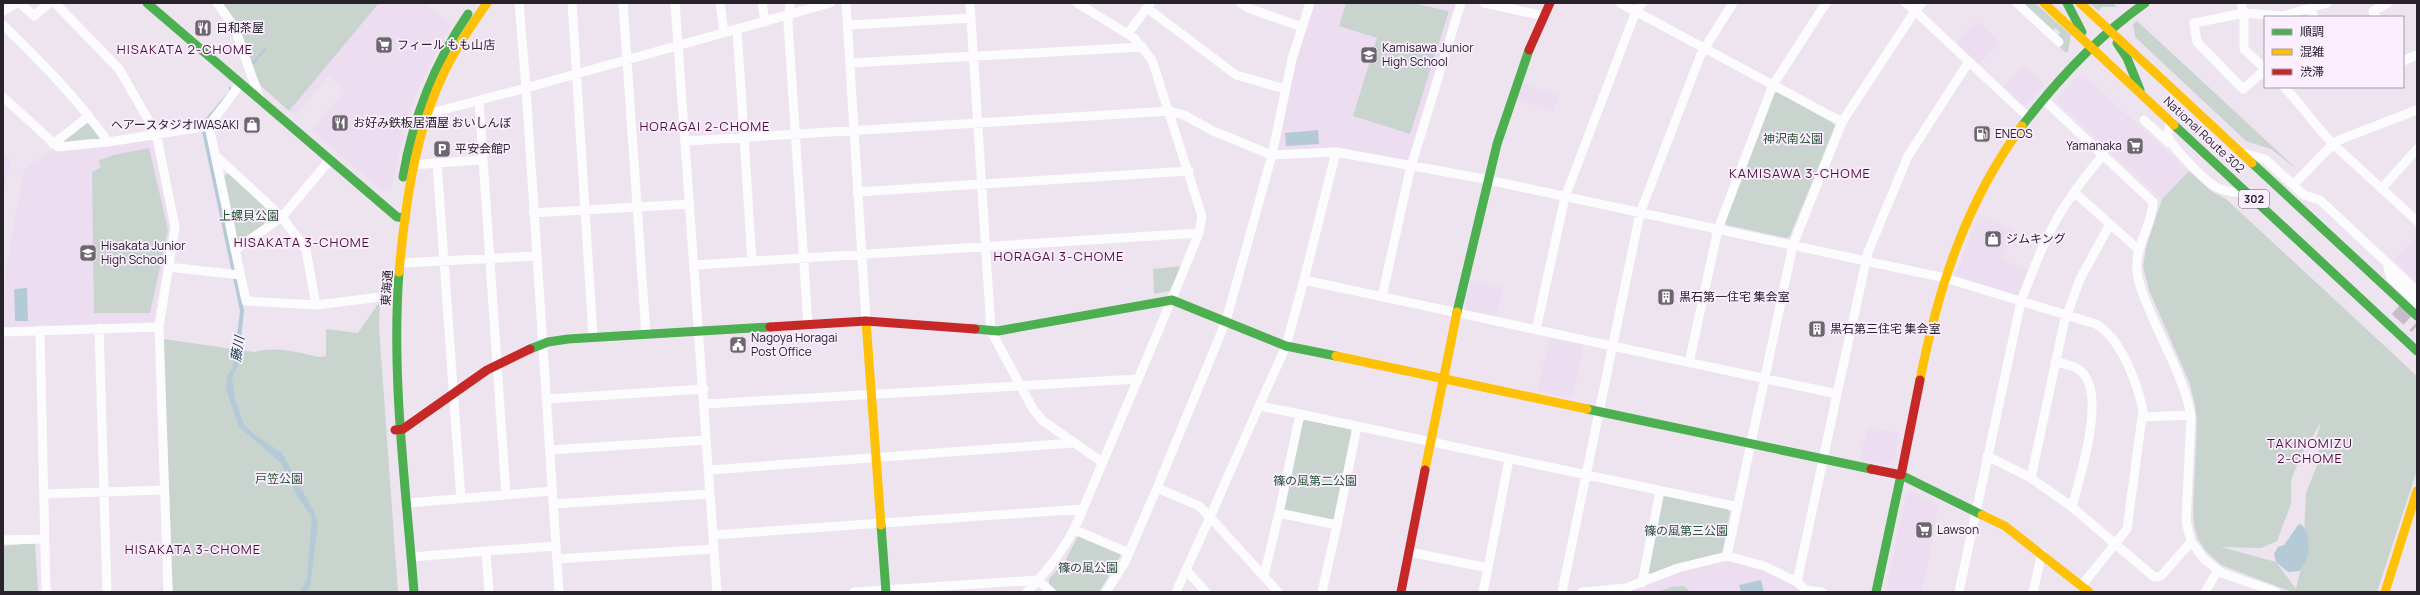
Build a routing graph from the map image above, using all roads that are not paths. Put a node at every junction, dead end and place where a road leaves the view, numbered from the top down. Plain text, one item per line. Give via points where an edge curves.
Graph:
1 (17, 3) edge
2 (20, 3) edge
3 (49, 3) edge
4 (55, 3) edge
5 (147, 3) edge
6 (217, 3) edge
7 (476, 3) edge
8 (487, 3) edge
9 (519, 3) edge
10 (572, 3) edge
11 (623, 3) edge
12 (675, 3) edge
13 (720, 3) edge
14 (762, 3) edge
15 (790, 3) edge
16 (830, 3) edge
17 (846, 3) edge
18 (970, 3) edge
19 (1077, 3) edge
20 (1240, 3) edge
21 (1310, 3) edge
22 (1461, 3) edge
23 (1484, 3) edge
24 (1550, 3) edge
25 (1620, 3) edge
26 (1642, 3) edge
27 (1733, 3) edge
28 (1826, 3) edge
29 (1906, 3) edge
30 (1922, 3) edge
31 (2017, 3) edge
32 (2044, 3) edge
33 (2067, 3) edge
34 (2080, 3) edge
35 (2145, 3) edge
36 (2241, 3) edge
37 (2327, 3) edge
38 (2388, 3) edge
39 (1149, 5) edge
40 (2305, 7) edge
41 (3, 11) edge
42 (1636, 11) junction
43 (1915, 11) junction
44 (2244, 13) junction
45 (790, 15) junction
46 (1544, 16) junction
47 (2313, 16) edge
48 (2376, 16) edge
49 (971, 18) junction
50 (764, 22) junction
51 (3, 25) edge
52 (848, 25) junction
53 (1302, 27) junction
54 (737, 29) junction
55 (2110, 29) junction
56 (724, 33) junction
57 (1128, 33) junction
58 (2059, 42) dead end
59 (679, 46) junction
60 (1143, 47) junction
61 (2092, 47) junction
62 (1704, 48) junction
63 (2417, 55) edge
64 (973, 57) junction
65 (628, 59) junction
66 (2404, 61) edge
67 (850, 63) junction
68 (1968, 63) junction
69 (2264, 68) edge
70 (2264, 70) edge
71 (578, 74) junction
72 (240, 84) junction
73 (1773, 85) junction
74 (526, 88) junction
75 (2285, 88) edge
76 (1285, 89) junction
77 (2141, 93) junction
78 (3, 97) edge
79 (2043, 99) junction
80 (260, 100) junction
81 (479, 101) junction
82 (2417, 110) edge
83 (1170, 111) junction
84 (427, 114) junction
85 (90, 116) junction
86 (2028, 118) junction
87 (2144, 120) dead end
88 (2171, 121) junction
89 (1842, 122) junction
90 (978, 123) junction
91 (205, 126) junction
92 (853, 130) junction
93 (156, 133) junction
94 (795, 134) junction
95 (744, 137) junction
96 (686, 141) junction
97 (108, 142) junction
98 (53, 144) junction
99 (2333, 144) junction
100 (2171, 145) junction
101 (2417, 149) edge
102 (1336, 152) junction
103 (2104, 154) junction
104 (2243, 154) junction
105 (1272, 155) junction
106 (216, 156) junction
107 (483, 160) junction
108 (329, 161) junction
109 (437, 163) junction
110 (413, 165) junction
111 (1412, 165) junction
112 (1189, 171) junction
113 (1486, 180) junction
114 (982, 185) junction
115 (2293, 185) junction
116 (2382, 188) junction
117 (857, 192) junction
118 (2074, 192) junction
119 (2249, 194) junction
120 (1564, 197) junction
121 (690, 204) junction
122 (636, 207) junction
123 (586, 210) junction
124 (533, 213) junction
125 (1640, 213) junction
126 (282, 217) junction
127 (401, 217) junction
128 (2417, 221) edge
129 (2110, 224) junction
130 (1718, 230) junction
131 (1199, 233) junction
132 (1793, 245) junction
133 (985, 246) junction
134 (2138, 249) junction
135 (235, 250) junction
136 (862, 254) junction
137 (537, 256) junction
138 (803, 258) junction
139 (490, 259) junction
140 (752, 261) junction
141 (1865, 261) junction
142 (444, 262) junction
143 (2386, 262) junction
144 (401, 264) junction
145 (695, 265) junction
146 (168, 267) junction
147 (236, 275) junction
148 (1945, 278) junction
149 (1304, 280) junction
150 (2417, 291) edge
151 (389, 296) junction
152 (1382, 297) junction
153 (1172, 300) junction
154 (2021, 301) junction
155 (2417, 303) edge
156 (316, 305) junction
157 (1457, 313) junction
158 (2067, 315) junction
159 (2417, 316) edge
160 (1226, 321) junction
161 (866, 322) junction
162 (808, 325) junction
163 (159, 327) junction
164 (99, 328) junction
165 (40, 330) junction
166 (1536, 330) junction
167 (991, 331) junction
168 (3, 332) edge
169 (700, 332) junction
170 (646, 335) junction
171 (593, 337) junction
172 (542, 343) junction
173 (1286, 346) junction
174 (1612, 346) junction
175 (2417, 351) edge
176 (2055, 362) junction
177 (1689, 363) junction
178 (496, 364) junction
179 (1442, 378) junction
180 (1138, 379) junction
181 (1765, 379) junction
182 (1018, 385) junction
183 (704, 389) junction
184 (870, 394) junction
185 (1837, 394) junction
186 (452, 396) junction
187 (546, 399) junction
188 (705, 404) junction
189 (1259, 406) junction
190 (1599, 411) junction
191 (1300, 414) junction
192 (2191, 415) junction
193 (2142, 417) junction
194 (1357, 427) junction
195 (399, 429) junction
196 (706, 440) junction
197 (1430, 442) junction
198 (1072, 443) junction
199 (1752, 443) junction
200 (550, 450) junction
201 (1986, 456) junction
202 (875, 457) junction
203 (1509, 459) junction
204 (1823, 459) junction
205 (1102, 462) junction
206 (709, 470) junction
207 (1901, 475) junction
208 (1586, 476) junction
209 (2031, 478) junction
210 (1157, 488) junction
211 (164, 490) junction
212 (552, 491) junction
213 (1660, 491) junction
214 (2417, 491) edge
215 (104, 492) junction
216 (44, 494) junction
217 (710, 494) junction
218 (506, 495) junction
219 (461, 499) junction
220 (408, 504) junction
221 (553, 504) junction
222 (1738, 507) junction
223 (2072, 507) junction
224 (1082, 509) junction
225 (1976, 510) junction
226 (1278, 513) junction
227 (1210, 517) junction
228 (2407, 520) junction
229 (880, 522) junction
230 (2417, 524) edge
231 (1337, 525) junction
232 (1075, 530) junction
233 (713, 535) junction
234 (44, 539) junction
235 (3, 540) edge
236 (2191, 542) junction
237 (2116, 544) junction
238 (556, 546) junction
239 (714, 549) junction
240 (486, 551) junction
241 (1409, 552) junction
242 (1129, 553) junction
243 (2042, 553) junction
244 (1728, 556) junction
245 (412, 557) junction
246 (557, 559) junction
247 (1488, 568) junction
248 (1186, 570) junction
249 (2218, 570) junction
250 (1264, 576) junction
251 (1038, 580) junction
252 (1797, 582) junction
253 (1642, 583) junction
254 (2082, 585) junction
255 (937, 589) edge
256 (2258, 589) edge
257 (885, 591) edge
258 (46, 592) edge
259 (107, 592) edge
260 (168, 592) edge
261 (405, 592) edge
262 (414, 592) edge
263 (489, 592) edge
264 (559, 592) edge
265 (717, 592) edge
266 (854, 592) edge
267 (1027, 592) edge
268 (1051, 592) edge
269 (1106, 592) edge
270 (1176, 592) edge
271 (1206, 592) edge
272 (1278, 592) edge
273 (1322, 592) edge
274 (1401, 592) edge
275 (1483, 592) edge
276 (1562, 592) edge
277 (1582, 592) edge
278 (1822, 592) edge
279 (1876, 592) edge
280 (1959, 592) edge
281 (2033, 592) edge
282 (2090, 592) edge
283 (2205, 592) edge
284 (2276, 592) edge
285 (2385, 592) edge

1 - 41 street
2 - 3 street via 34,16
4 - 93 street via 119,69
5 - 72 main road
6 - 80 street via 235,28
7 - 127 main road, 東海通 via 444,53 428,84 414,122 404,160
8 - 84 main road, 東海通 via 453,57
9 - 74 street
10 - 71 street
11 - 65 street
12 - 59 street
13 - 56 street
14 - 50 street
15 - 45 street
16 - 45 street
17 - 52 street
18 - 49 street
19 - 57 street
20 - 53 street
21 - 53 street
22 - 111 street
23 - 46 street
24 - 46 main road
25 - 42 street
26 - 42 street
27 - 62 street
28 - 73 street
29 - 43 street
30 - 43 street
31 - 58 street
32 - 61 main road, National Route 302 / 302
33 - 61 main road
34 - 55 main road, National Route 302 / 302
35 - 55 main road
36 - 44 street
37 - 40 street
38 - 48 street via 2373,11
39 - 57 street
39 - 76 street via 1236,75
40 - 44 street via 2283,16
40 - 47 street
42 - 62 street
42 - 120 street
43 - 68 street
43 - 89 street
44 - 69 street via 2244,49
44 - 70 street via 2194,23 2197,42 2243,89
45 - 50 street
45 - 94 street via 788,23
46 - 113 main road via 1510,100
49 - 52 street
49 - 64 street
50 - 54 street
51 - 85 street via 52,72
52 - 67 street
53 - 76 street
54 - 56 street
54 - 95 street
55 - 61 main road
55 - 77 main road via 2127,58
55 - 104 main road, National Route 302 / 302
56 - 59 street
57 - 60 street
59 - 65 street
59 - 96 street
60 - 64 street
60 - 83 street via 1152,60
61 - 77 main road, National Route 302 / 302
61 - 79 main road
62 - 73 street
62 - 125 street
63 - 66 street
64 - 67 street
64 - 90 street
65 - 71 street
65 - 122 street
67 - 92 street
68 - 86 street
68 - 141 street via 1908,156
71 - 74 street
71 - 123 street
72 - 80 main road
72 - 91 street
73 - 89 street
73 - 130 street
74 - 81 street
74 - 124 street
75 - 99 street via 2302,105 2314,125
76 - 105 street
77 - 88 main road, National Route 302 / 302
78 - 98 street
79 - 86 main road
79 - 103 street
80 - 108 main road
81 - 84 street
81 - 107 street
82 - 99 street
83 - 90 street
83 - 105 street
83 - 112 street
84 - 110 main road, 東海通
85 - 97 street
85 - 98 street
86 - 148 main road via 1993,169 1971,209
87 - 100 street
88 - 100 street via 2167,135
88 - 119 main road, National Route 302 / 302
89 - 132 street
90 - 92 street
90 - 114 street
91 - 93 street
91 - 106 street
92 - 94 street
92 - 117 street
93 - 97 street
93 - 146 street via 175,227
94 - 95 street
94 - 138 street
95 - 96 street
95 - 140 street
96 - 121 street
97 - 98 street via 58,147
99 - 115 street
99 - 116 street
100 - 119 street via 2214,186
101 - 116 street
102 - 105 street
102 - 111 street
102 - 149 street
103 - 118 street
103 - 134 street via 2152,200 2153,206
104 - 115 street via 2265,159
104 - 159 main road, National Route 302 / 302
105 - 160 street
106 - 126 street
106 - 135 street
107 - 109 street
107 - 139 street
108 - 126 street
108 - 127 main road
109 - 110 street
109 - 142 street
110 - 127 main road, 東海通
111 - 113 street
111 - 152 street
112 - 114 street
112 - 131 street via 1202,216
113 - 120 street
113 - 157 main road
114 - 117 street
114 - 133 street
115 - 143 street via 2304,195 2320,200
116 - 128 street
117 - 136 street
118 - 129 street
118 - 154 street via 2044,245
119 - 175 main road, National Route 302 / 302
120 - 125 street
120 - 166 street
121 - 122 street
121 - 145 street
122 - 123 street
122 - 170 street
123 - 124 street
123 - 171 street
124 - 137 street
125 - 130 street
125 - 174 street
126 - 135 street
126 - 156 street via 306,250
127 - 144 main road, 東海通
127 - 151 main road, 東海通
129 - 134 street
129 - 158 street via 2080,279
130 - 132 street
130 - 177 street
131 - 133 street
131 - 153 street
132 - 141 street
132 - 181 street
133 - 136 street
133 - 167 street
134 - 192 street via 2137,269 2141,290 2181,380
135 - 147 street
136 - 138 street
136 - 161 street
137 - 139 street
137 - 172 street
138 - 140 street
138 - 162 street
139 - 142 street
139 - 178 street
140 - 145 street
141 - 148 street
141 - 185 street
142 - 144 street
142 - 186 street
143 - 150 street
143 - 155 street via 2392,278
144 - 195 main road, 東海通 via 396,338
145 - 169 street
146 - 147 street
146 - 163 street
147 - 156 street via 246,301
148 - 154 street
148 - 207 main road via 1934,312
149 - 152 street
149 - 173 street
151 - 156 street
151 - 195 main road, 東海通 via 389,339
152 - 157 street
153 - 160 main road
153 - 167 main road
153 - 180 street
154 - 158 street
154 - 201 street
157 - 166 street
157 - 179 main road
158 - 176 street
158 - 193 street via 2096,324 2110,334 2117,344 2140,397
160 - 173 main road
160 - 210 street
161 - 162 main road
161 - 167 main road
161 - 184 main road
162 - 169 main road
163 - 164 street
163 - 211 street
164 - 165 street
164 - 215 street
165 - 168 street
165 - 216 street
166 - 174 street
167 - 182 street
169 - 170 main road
169 - 183 street
170 - 171 main road
171 - 172 main road
172 - 178 main road
172 - 187 street
173 - 179 main road
173 - 189 street
174 - 177 street
174 - 190 street
176 - 209 street
176 - 223 street via 2080,370 2086,376 2093,394 2093,416
177 - 181 street
178 - 186 main road
178 - 218 street
179 - 190 main road
179 - 197 main road
180 - 182 street
180 - 205 street
181 - 185 street
181 - 199 street
182 - 184 street
182 - 198 street via 1043,421
183 - 187 street
183 - 188 street
184 - 188 street
184 - 202 main road
185 - 204 street
186 - 195 main road
186 - 219 street
187 - 200 street
188 - 196 street
189 - 191 street
189 - 227 street
190 - 199 main road
190 - 208 street
191 - 194 street
191 - 226 street
192 - 193 street
192 - 236 street via 2186,521
193 - 237 street via 2129,522
194 - 197 street
194 - 231 street
195 - 220 main road, 東海通
195 - 261 main road, 東海通
196 - 200 street
196 - 206 street
197 - 203 street
197 - 241 main road
198 - 202 street
198 - 205 street
199 - 204 main road
199 - 222 street
200 - 212 street
201 - 209 street
201 - 225 street
202 - 206 street
202 - 229 main road
203 - 208 street
203 - 247 street
204 - 207 main road
204 - 252 street
205 - 224 street
206 - 217 street
207 - 225 main road
207 - 279 main road
208 - 213 street
208 - 276 street
209 - 223 street
210 - 227 street via 1199,506
210 - 242 street
211 - 215 street
211 - 260 street
212 - 218 street
212 - 221 street
213 - 222 street
213 - 253 street
214 - 228 main road
215 - 216 street
215 - 259 street
216 - 234 street
217 - 221 street
217 - 233 street
218 - 219 street
219 - 220 street
220 - 245 main road, 東海通
221 - 238 street
222 - 244 street
223 - 237 street
224 - 229 street
224 - 232 street
225 - 243 main road via 2005,526
225 - 280 street
226 - 231 street
226 - 250 street
227 - 248 street
227 - 250 street
228 - 230 street
228 - 285 main road
229 - 233 street
229 - 257 main road
231 - 273 street
232 - 242 street
232 - 251 street via 1059,557
233 - 239 street
234 - 235 street
234 - 258 street
236 - 237 street via 2160,576 2154,577
236 - 249 street via 2205,560
237 - 254 street
238 - 240 street
238 - 246 street
239 - 246 street
239 - 265 street
240 - 245 street
240 - 263 street
241 - 247 street
241 - 274 main road
242 - 269 street
243 - 254 main road
243 - 281 street
244 - 252 street via 1764,566
244 - 253 street via 1688,565
245 - 262 main road, 東海通
246 - 264 street
247 - 275 street
248 - 270 street
248 - 271 street
249 - 256 street
249 - 283 street
250 - 272 street
251 - 255 street
251 - 267 street
251 - 268 street
252 - 278 street via 1806,590
253 - 277 street via 1626,588
254 - 282 main road
255 - 257 street
256 - 284 street
257 - 266 street

